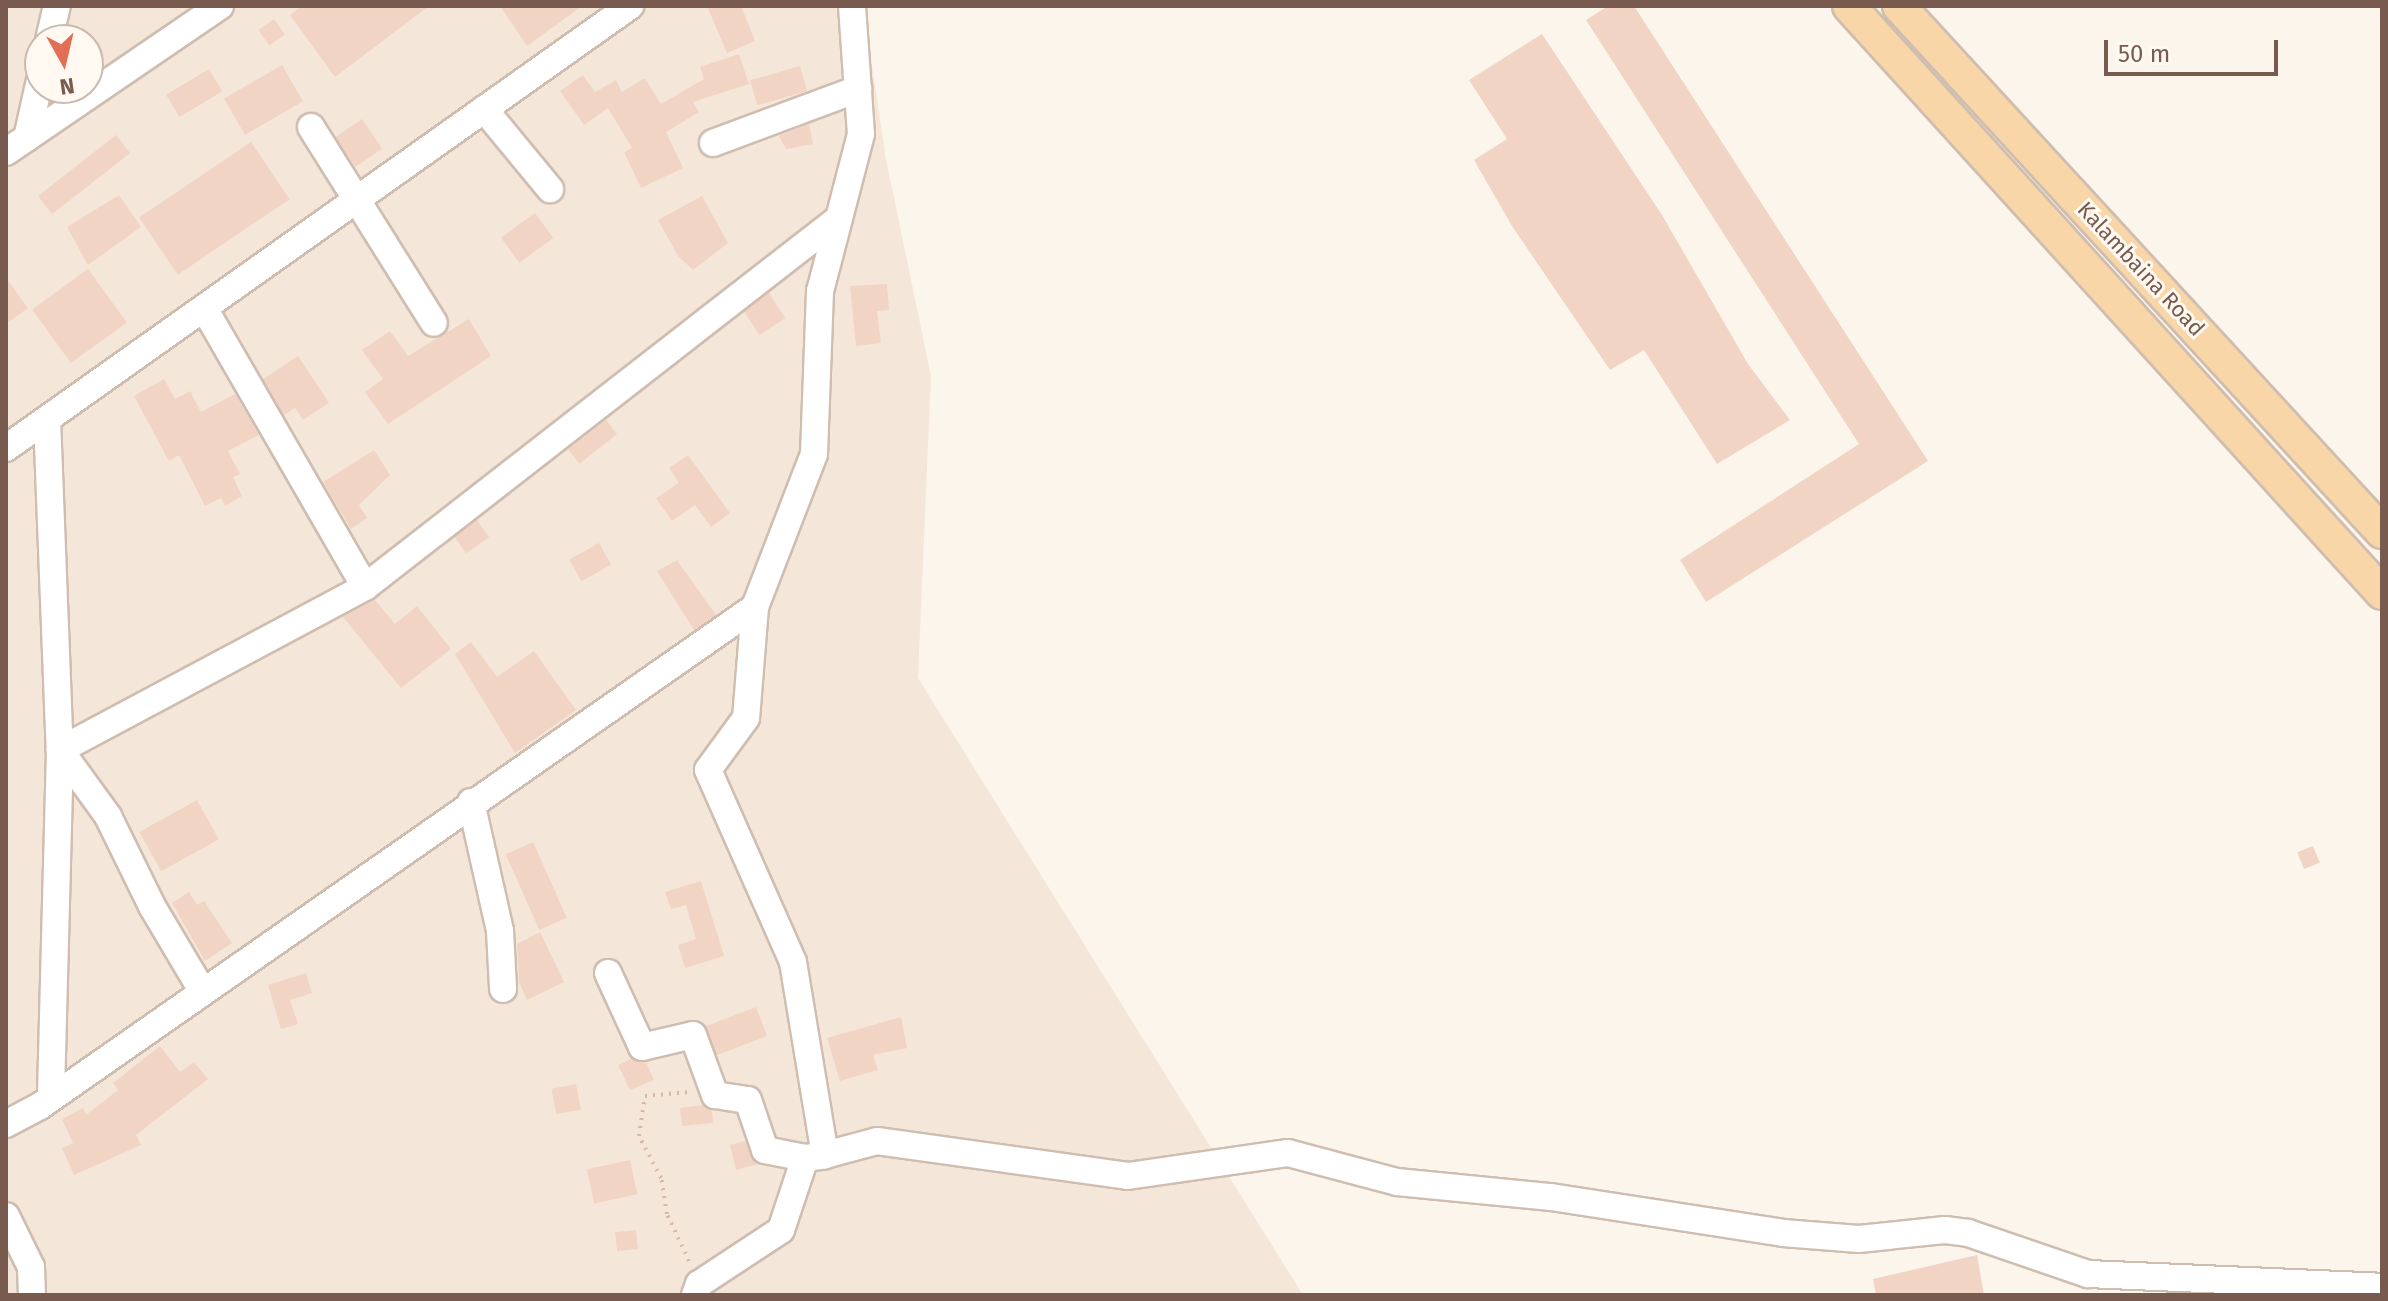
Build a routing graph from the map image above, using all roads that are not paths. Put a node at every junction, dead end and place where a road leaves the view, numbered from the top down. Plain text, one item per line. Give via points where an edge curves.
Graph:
1 (220, 6) edge
2 (630, 6) edge
3 (852, 6) edge
4 (1849, 6) edge
5 (1899, 6) edge
6 (858, 89) junction
7 (31, 104) edge
8 (484, 109) junction
9 (311, 127) dead end
10 (713, 143) dead end
11 (16, 145) edge
12 (550, 189) dead end
13 (359, 198) junction
14 (838, 219) junction
15 (204, 308) junction
16 (434, 323) dead end
17 (47, 419) junction
18 (6, 448) edge
19 (2382, 532) edge
20 (365, 587) junction
21 (2382, 593) edge
22 (755, 607) junction
23 (60, 750) junction
24 (471, 802) junction
25 (608, 973) dead end
26 (503, 989) dead end
27 (203, 992) junction
28 (51, 1098) junction
29 (6, 1124) edge
30 (815, 1157) junction
31 (6, 1216) edge
32 (700, 1288) edge
33 (2376, 1288) edge
34 (32, 1295) edge

1 - 11 street
2 - 8 street
3 - 6 street
4 - 21 main road
5 - 19 main road, Kalambaina Road
6 - 10 street
6 - 14 street via 861,134
7 - 11 street
8 - 12 street
8 - 13 street
9 - 13 street
13 - 15 street
13 - 16 street
14 - 20 street
14 - 22 street via 820,291 814,454
15 - 17 street
15 - 20 street
17 - 18 street
17 - 23 street
20 - 23 street
22 - 24 street
22 - 30 street via 746,718 708,770 793,962
23 - 27 street via 108,816 152,906
23 - 28 street
24 - 26 street via 500,931
24 - 27 street
25 - 30 street via 642,1047 693,1035 715,1095 748,1100 765,1150
27 - 28 street
28 - 29 street
30 - 32 street via 781,1230
30 - 33 street via 877,1141 1128,1176 1288,1153 1397,1182 1551,1197 1743,1228 1859,1239 1945,1230 1968,1233 2088,1274
31 - 34 street via 31,1267

